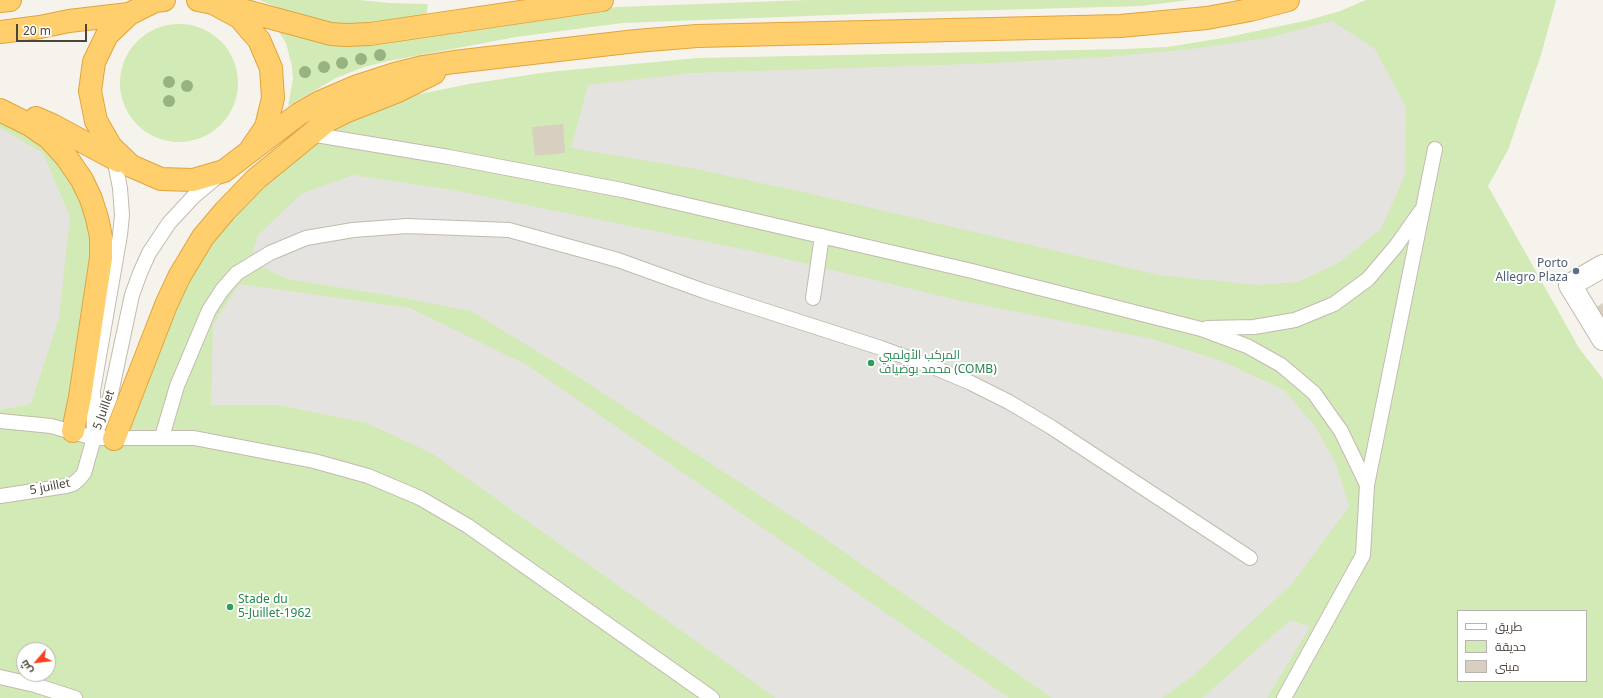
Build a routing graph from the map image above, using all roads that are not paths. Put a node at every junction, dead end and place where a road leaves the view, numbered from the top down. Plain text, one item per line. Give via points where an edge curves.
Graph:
1 (10, 0) edge
2 (164, 0) edge
3 (602, 0) edge
4 (1288, 0) edge
5 (0, 1) edge
6 (206, 1) edge
7 (128, 14) junction
8 (0, 32) edge
9 (454, 62) junction
10 (0, 104) edge
11 (0, 110) edge
12 (310, 134) junction
13 (1435, 149) dead end
14 (249, 152) junction
15 (119, 157) junction
16 (224, 171) junction
17 (1423, 207) junction
18 (822, 236) junction
19 (1603, 266) edge
20 (813, 298) dead end
21 (1201, 328) junction
22 (1603, 339) edge
23 (0, 421) edge
24 (73, 431) junction
25 (162, 437) junction
26 (104, 438) junction
27 (1367, 485) junction
28 (0, 496) edge
29 (1250, 558) dead end
30 (0, 677) edge
31 (75, 698) edge
32 (712, 698) edge
33 (1284, 698) edge

1 - 5 highway
2 - 7 highway via 155,1
3 - 6 highway via 370,34 346,35 331,34
4 - 9 highway via 1207,18 1140,25 697,36
6 - 14 highway via 239,18 259,40 271,68 273,98 268,120
7 - 8 highway
7 - 15 highway via 107,35 94,62 90,91 96,120
9 - 12 highway via 421,81 327,121
9 - 14 highway via 395,74 327,99 299,114
10 - 15 highway
11 - 24 highway via 49,138 67,158 82,180 97,218 101,258
12 - 18 lane via 614,188
12 - 26 highway via 256,179 203,237 166,306
13 - 17 lane
14 - 16 highway
15 - 16 highway via 161,179 193,180
15 - 26 lane, 5 Juillet via 122,215 120,235 93,391
16 - 26 lane, 5 Juillet via 194,196 174,218 149,253 140,273 132,295
17 - 21 lane via 1396,246 1368,279 1334,304 1295,320 1254,327
17 - 27 lane
18 - 20 lane
18 - 21 lane
19 - 22 street via 1570,285
21 - 27 lane via 1246,346 1281,365 1314,393 1341,430
23 - 24 lane
24 - 26 lane
25 - 26 lane
25 - 29 lane via 177,386 209,310 237,273 270,253 306,238 353,230 407,226 509,230 618,260 704,291 881,348 971,382 1052,426
25 - 32 lane via 194,438 314,460 401,489 468,526
26 - 28 lane, 5 juillet via 84,473 73,484
27 - 33 lane via 1363,554
30 - 31 lane

